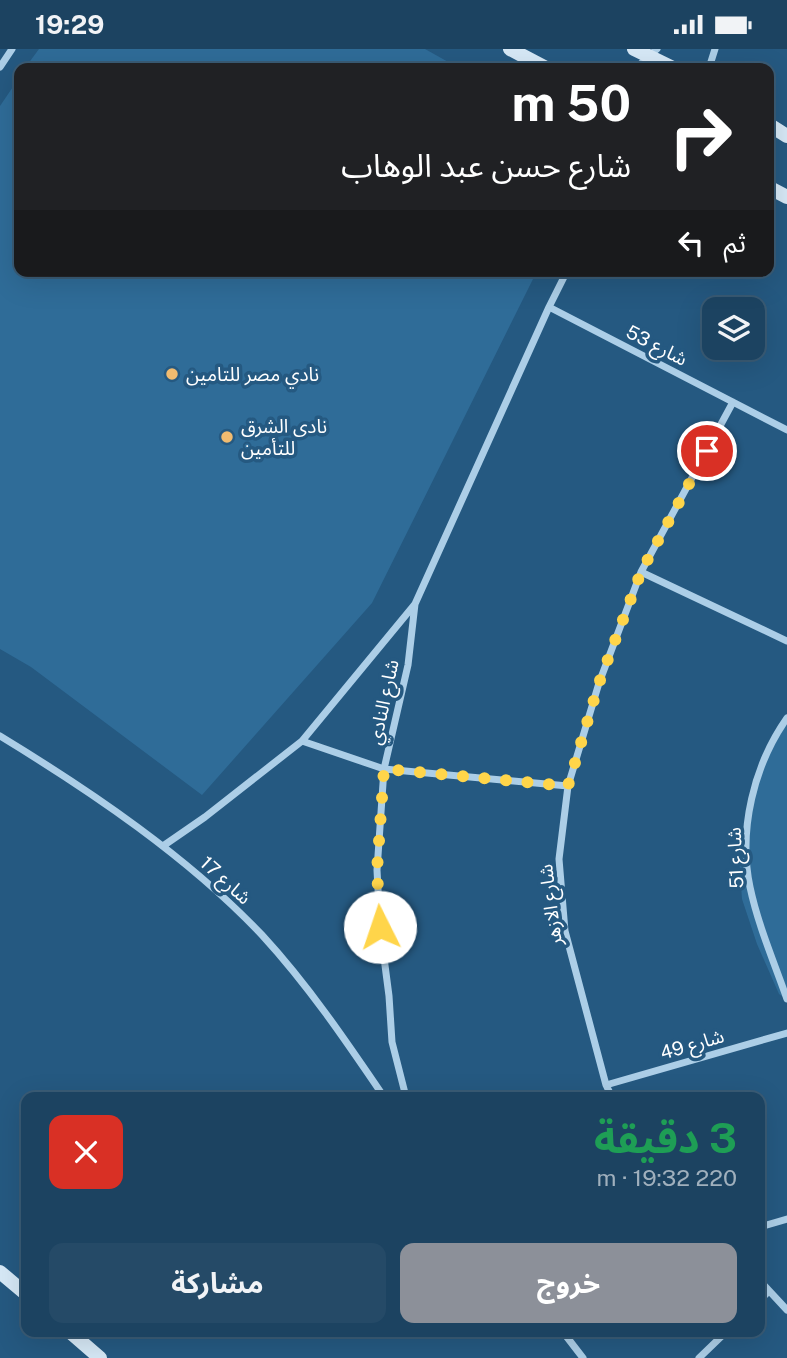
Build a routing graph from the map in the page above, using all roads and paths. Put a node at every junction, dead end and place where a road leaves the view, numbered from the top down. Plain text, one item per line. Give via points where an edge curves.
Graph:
1 (12, 49) edge
2 (510, 49) edge
3 (634, 49) edge
4 (653, 53) edge
5 (537, 63) edge
6 (0, 67) edge
7 (564, 277) edge
8 (549, 307) junction
9 (733, 402) junction
10 (787, 430) edge
11 (641, 572) junction
12 (415, 604) junction
13 (787, 641) edge
14 (787, 718) edge
15 (0, 736) edge
16 (302, 741) junction
17 (384, 769) junction
18 (568, 786) junction
19 (163, 846) junction
20 (787, 999) edge
21 (787, 1033) edge
22 (606, 1085) junction
23 (380, 1092) edge
24 (405, 1092) edge
25 (610, 1092) edge
26 (787, 1219) edge
27 (765, 1226) edge
28 (0, 1272) edge
29 (765, 1287) edge
30 (21, 1290) edge
31 (769, 1291) junction
32 (765, 1295) edge
33 (787, 1310) edge
34 (76, 1337) edge
35 (567, 1337) edge
36 (721, 1337) edge
37 (100, 1358) edge
38 (583, 1358) edge
39 (699, 1358) edge

1 - 6 street
2 - 5 main road
3 - 4 main road
7 - 8 street, شارع النادي
8 - 9 street, شارع 53
8 - 12 street, شارع النادي
9 - 10 street, شارع 53
9 - 11 street, شارع الازهر
11 - 13 street
11 - 18 street, شارع الازهر via 599,683
12 - 16 street, شارع النادي
12 - 17 street, شارع النادي via 408,664
14 - 20 street, شارع 51 via 756,782 746,849 758,917
15 - 19 street, شارع 17
16 - 17 street
16 - 19 street, شارع النادي
17 - 18 street
17 - 24 street, شارع النادي via 377,870 380,927 392,1042
18 - 22 street, شارع الازهر via 559,859 565,931
19 - 23 street, شارع 17 via 214,887 262,935 300,978
21 - 22 street, شارع 49
22 - 25 street, شارع الازهر
26 - 27 street
28 - 30 main road
29 - 31 street
31 - 32 street
31 - 33 street
34 - 37 main road
35 - 38 street
36 - 39 street

